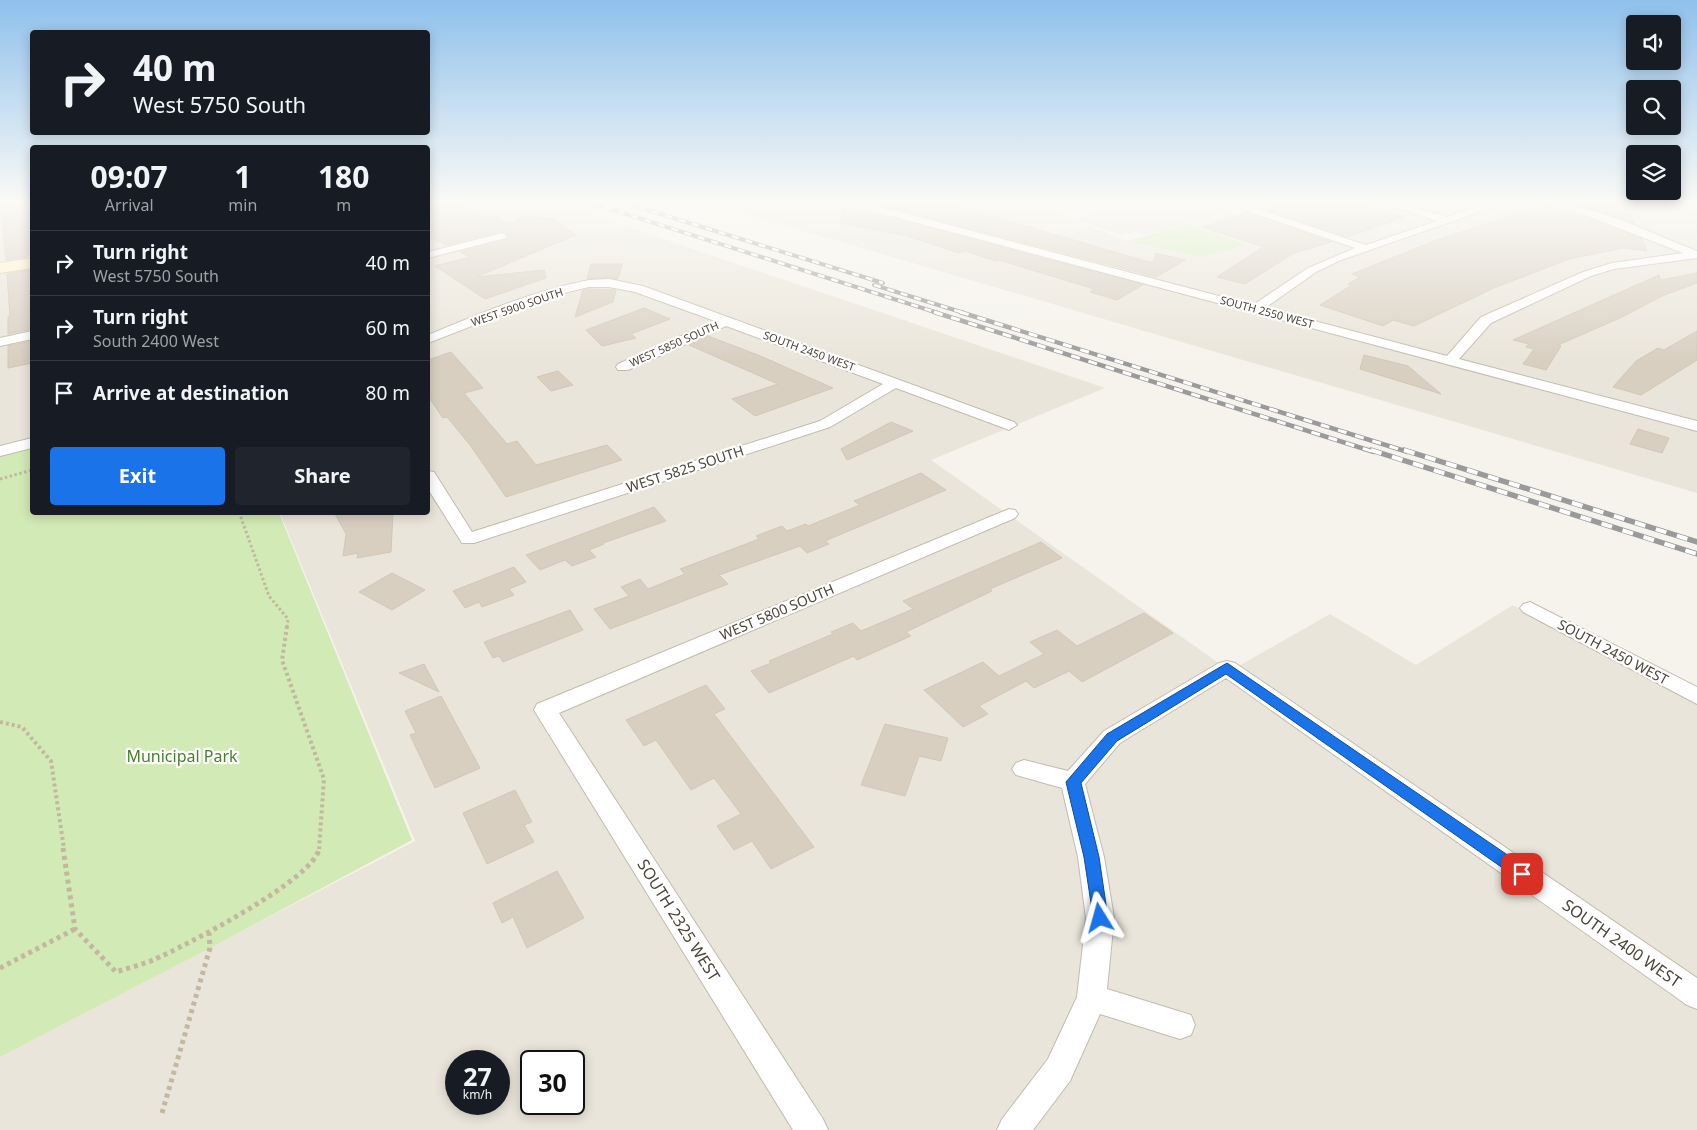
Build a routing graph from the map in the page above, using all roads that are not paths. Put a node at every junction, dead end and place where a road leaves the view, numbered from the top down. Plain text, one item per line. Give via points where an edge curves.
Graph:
1 (1053, 256) edge
2 (1343, 256) edge
3 (1690, 256) edge
4 (30, 263) edge
5 (0, 268) edge
6 (608, 283) joint
7 (1254, 309) junction
8 (726, 320) junction
9 (30, 335) edge
10 (430, 338) edge
11 (0, 342) edge
12 (1450, 361) junction
13 (623, 367) dead end
14 (895, 383) junction
15 (1009, 425) dead end
16 (1697, 426) edge
17 (30, 444) edge
18 (0, 451) edge
19 (430, 479) edge
20 (1009, 514) dead end
21 (1530, 608) dead end
22 (1227, 668) joint
23 (1697, 696) edge
24 (546, 710) joint
25 (1024, 769) dead end
26 (1074, 782) junction
27 (1697, 995) edge
28 (1092, 998) junction
29 (1180, 1025) dead end
30 (812, 1130) edge
31 (1013, 1130) edge

1 - 7 street, SOUTH 2550 WEST
2 - 7 street via 1312,270
3 - 12 street via 1612,266 1587,274 1486,320
4 - 5 street
6 - 8 street, SOUTH 2450 WEST via 639,289
6 - 10 street, WEST 5900 SOUTH via 547,294
7 - 12 street, SOUTH 2550 WEST
8 - 13 street, WEST 5850 SOUTH
8 - 14 street, SOUTH 2450 WEST
9 - 11 street
12 - 16 street, SOUTH 2550 WEST
14 - 15 street, SOUTH 2450 WEST
14 - 19 street, WEST 5825 SOUTH via 825,424 468,539
17 - 18 street
20 - 24 street, WEST 5800 SOUTH
21 - 23 street, SOUTH 2450 WEST
22 - 26 street via 1112,737
22 - 27 street, SOUTH 2400 WEST
24 - 30 street, SOUTH 2325 WEST
25 - 26 street
26 - 28 street via 1091,857 1100,918
28 - 29 street
28 - 31 street via 1059,1070

